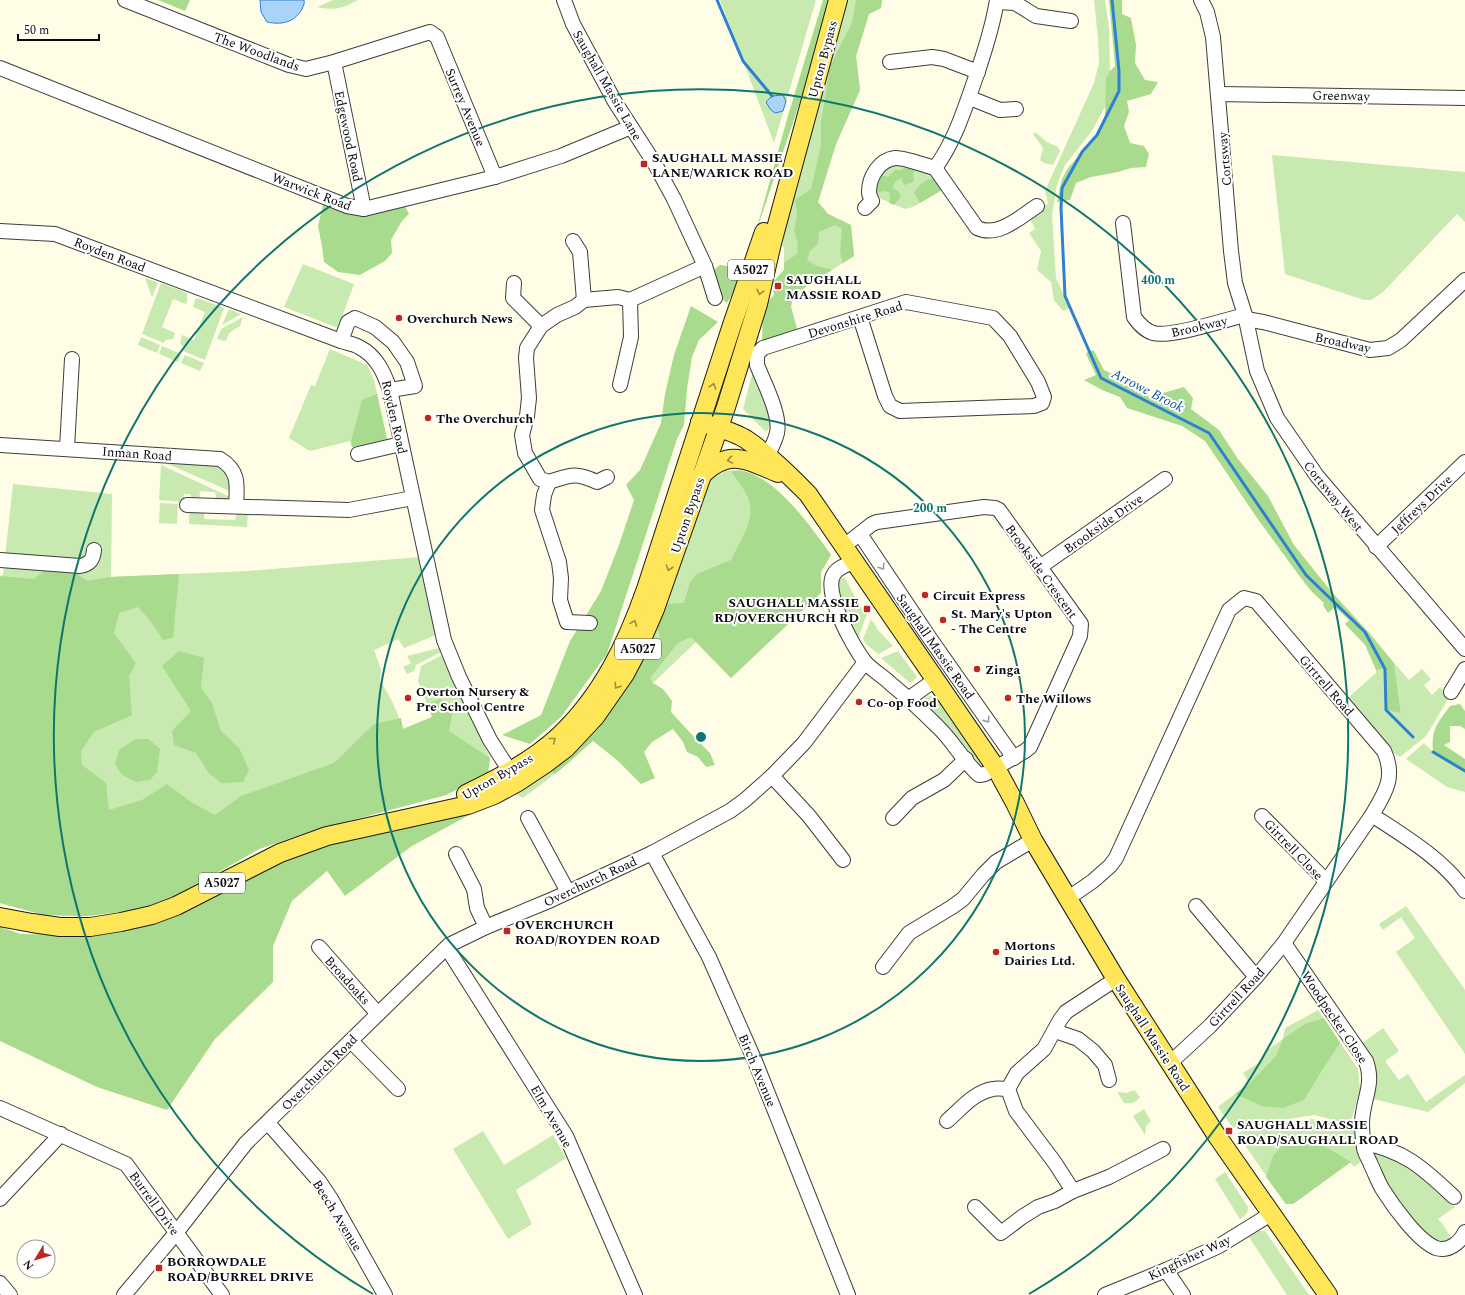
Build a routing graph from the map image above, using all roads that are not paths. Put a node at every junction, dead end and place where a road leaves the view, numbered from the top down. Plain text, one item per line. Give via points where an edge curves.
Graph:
1 (125, 0) edge
2 (564, 0) edge
3 (838, 0) edge
4 (1201, 0) edge
5 (997, 1) edge
6 (1071, 21) dead end
7 (437, 37) joint
8 (334, 62) junction
9 (890, 62) dead end
10 (0, 68) edge
11 (978, 72) junction
12 (1218, 94) junction
13 (970, 98) junction
14 (1465, 98) edge
15 (1016, 109) dead end
16 (631, 127) junction
17 (935, 168) junction
18 (495, 177) junction
19 (1037, 206) dead end
20 (865, 208) dead end
21 (364, 209) junction
22 (1123, 223) dead end
23 (0, 231) edge
24 (573, 241) dead end
25 (705, 266) junction
26 (1465, 280) edge
27 (514, 283) dead end
28 (715, 298) dead end
29 (584, 300) junction
30 (630, 300) junction
31 (860, 317) junction
32 (1245, 317) junction
33 (541, 326) junction
34 (341, 341) junction
35 (72, 360) dead end
36 (620, 385) dead end
37 (390, 390) junction
38 (707, 430) junction
39 (401, 444) junction
40 (0, 445) edge
41 (67, 448) junction
42 (358, 454) dead end
43 (766, 455) junction
44 (1465, 462) edge
45 (607, 477) dead end
46 (700, 478) junction
47 (1165, 478) dead end
48 (792, 479) junction
49 (549, 482) junction
50 (413, 498) junction
51 (186, 505) dead end
52 (236, 506) junction
53 (860, 534) junction
54 (844, 546) junction
55 (1376, 547) junction
56 (94, 550) dead end
57 (0, 560) edge
58 (854, 562) junction
59 (1040, 567) junction
60 (590, 623) dead end
61 (1465, 649) edge
62 (865, 662) junction
63 (1465, 670) edge
64 (935, 680) junction
65 (1451, 692) dead end
66 (908, 699) junction
67 (1014, 758) junction
68 (966, 759) junction
69 (996, 768) junction
70 (772, 776) junction
71 (514, 777) junction
72 (1372, 815) junction
73 (1262, 816) dead end
74 (528, 818) dead end
75 (893, 818) dead end
76 (1033, 840) junction
77 (652, 853) junction
78 (456, 854) dead end
79 (843, 860) dead end
80 (1326, 881) junction
81 (1463, 885) edge
82 (568, 892) junction
83 (1067, 899) junction
84 (1196, 906) dead end
85 (2, 917) edge
86 (486, 927) junction
87 (1284, 943) junction
88 (319, 948) dead end
89 (447, 948) junction
90 (883, 967) dead end
91 (1256, 978) junction
92 (1116, 979) junction
93 (378, 1014) junction
94 (1055, 1031) junction
95 (351, 1041) junction
96 (1170, 1064) junction
97 (1109, 1080) dead end
98 (398, 1089) dead end
99 (1008, 1089) junction
100 (0, 1108) edge
101 (947, 1121) dead end
102 (268, 1123) junction
103 (61, 1134) junction
104 (1364, 1142) junction
105 (1163, 1149) dead end
106 (1073, 1191) junction
107 (1454, 1197) dead end
108 (0, 1199) edge
109 (975, 1207) dead end
110 (1271, 1214) junction
111 (1465, 1232) edge
112 (176, 1233) junction
113 (1166, 1270) junction
114 (0, 1283) edge
115 (10, 1295) edge
116 (124, 1295) edge
117 (222, 1295) edge
118 (385, 1295) edge
119 (635, 1295) edge
120 (848, 1295) edge
121 (1105, 1295) edge
122 (1183, 1295) edge
123 (1328, 1295) edge

1 - 8 street, The Woodlands via 288,65 306,69
2 - 16 street, Saughall Massie Lane via 615,102
3 - 38 main road, Upton Bypass / A5027 via 806,119 732,325
4 - 12 street, Cortsway via 1213,36
5 - 6 street via 1015,3 1036,16
5 - 11 street
7 - 8 street, The Woodlands via 430,32
7 - 18 street, Surrey Avenue
8 - 21 street, Edgewood Road
9 - 11 street via 932,57
10 - 21 street, Warwick Road via 347,206
11 - 13 street
12 - 14 street, Greenway
12 - 32 street, Cortsway via 1231,250 1235,283
13 - 15 street via 1000,110
13 - 17 street via 944,155
16 - 18 street, Warwick Road via 561,156
16 - 25 street, Saughall Massie Lane via 674,199
17 - 19 street via 977,228 983,231 1001,229
17 - 20 street via 896,158 887,161 874,173 869,192 872,201
18 - 21 street, Warwick Road
22 - 32 street, Brookway via 1134,317 1143,328 1161,334
23 - 34 street, Royden Road via 55,234
24 - 29 street via 580,252
25 - 28 street, Saughall Massie Lane
25 - 30 street
26 - 32 street, Broadway via 1401,340 1388,348 1370,350
27 - 33 street via 513,298
29 - 30 street via 618,297
29 - 33 street
30 - 36 street via 631,337
31 - 31 street, Devonshire Road via 884,396 890,406 900,411 1034,406 1042,403 1044,396 1038,382 1010,336 993,318 906,302
31 - 43 street, Devonshire Road via 762,348 758,353 757,365 772,403 778,432
32 - 55 street, Cortsway West via 1256,371 1277,418 1317,476
33 - 49 street via 527,348 529,398 522,435 525,453 534,470 540,479
34 - 37 street, Royden Road via 359,347 374,358 384,373
34 - 37 street via 348,322 355,318 375,327 393,342 407,362 415,386
35 - 41 street
37 - 39 street, Royden Road
38 - 43 main road, Saughall Massie Road via 737,445
38 - 46 main road, Upton Bypass / A5027
71 -> 38 main road, Upton Bypass / A5027 via 578,717 598,692 616,662 634,624 662,542
39 - 42 street
39 - 50 street, Royden Road
40 - 41 street, Inman Road
41 - 52 street, Inman Road via 220,459 228,463 235,472
43 - 48 main road, Saughall Massie Road
44 - 55 street, Jeffreys Drive
45 - 49 street via 597,482 572,474
48 -> 46 main road via 754,462 735,458 718,462
46 -> 71 main road, Upton Bypass / A5027 via 655,609 625,674 595,717 566,748 545,764
47 - 59 street, Brookside Drive
48 - 54 main road, Saughall Massie Road via 808,494
49 - 60 street via 542,510 559,562 560,600 567,622
50 - 52 street via 348,510
50 - 71 street, Royden Road via 444,640 490,740
51 - 52 street
53 - 54 street, Brookside Crescent
53 - 59 street, Brookside Crescent via 876,522 991,507 999,510
53 -> 67 street, Saughall Massie Road
54 - 58 main road, Saughall Massie Road
55 - 61 street, Cortsway West
56 - 57 street via 94,557 90,562 80,566
58 - 62 street via 837,570 830,580 830,587 837,611
58 - 64 main road, Saughall Massie Road
59 - 67 street, Brookside Crescent via 1081,624 1081,630 1030,747
62 - 66 street
62 - 70 street, Overchurch Road via 804,743
63 - 65 street
64 - 66 street
64 - 69 main road, Saughall Massie Road
66 - 68 street via 940,728
67 - 69 street, Brookside Crescent
68 - 69 street via 979,775
68 - 75 street via 944,780 912,798
69 - 76 main road, Saughall Massie Road
70 - 77 street, Overchurch Road via 730,811
70 - 79 street via 809,816
71 - 85 main road, Upton Bypass / A5027 via 494,795 468,805 327,836 280,853 176,906 146,916 90,927 60,927
72 - 80 street, Girtrell Road
72 - 81 street via 1433,858
72 - 83 street, Girtrell Road via 1389,782 1389,761 1384,751 1256,601 1244,598 1229,610 1113,863
73 - 80 street, Girtrell Close
74 - 82 street
76 - 83 main road, Saughall Massie Road
76 - 90 street via 996,862 958,903 909,933
77 - 82 street, Overchurch Road
77 - 120 street, Birch Avenue via 709,957 755,1061
78 - 86 street via 474,889 477,908
80 - 87 street, Girtrell Road
82 - 86 street, Overchurch Road
83 - 92 main road, Saughall Massie Road
84 - 91 street
86 - 89 street, Overchurch Road
87 - 91 street, Girtrell Road
87 - 104 street, Woodpecker Close via 1366,1061 1370,1080 1363,1107
88 - 93 street, Broadoaks
89 - 93 street, Overchurch Road
89 - 119 street, Elm Avenue via 566,1136
91 - 96 street, Girtrell Road
92 - 94 street via 1066,1012
92 - 96 main road, Saughall Massie Road
93 - 95 street, Overchurch Road
94 - 97 street via 1078,1039 1093,1050 1105,1065
94 - 99 street via 1044,1049 1017,1073
95 - 98 street
95 - 102 street, Overchurch Road
96 - 110 main road, Saughall Massie Road
99 - 101 street via 994,1088 982,1092
99 - 106 street via 1016,1111 1055,1162
100 - 103 street, Burrell Drive
102 - 112 street, Overchurch Road via 246,1143
102 - 118 street, Beech Avenue via 319,1181
103 - 108 street
103 - 112 street, Burrell Drive via 126,1164
104 - 107 street via 1401,1154 1423,1169
104 - 111 street, Woodpecker Close via 1364,1149 1382,1189 1419,1236 1435,1248 1442,1249 1462,1240
105 - 106 street via 1109,1177
106 - 109 street via 1038,1207 1001,1233
110 - 113 street, Kingfisher Way via 1219,1246
110 - 123 main road, Saughall Massie Road
112 - 116 street, Overchurch Road
112 - 117 street, Burrell Drive
113 - 121 street, Kingfisher Way
113 - 122 street
114 - 115 street

